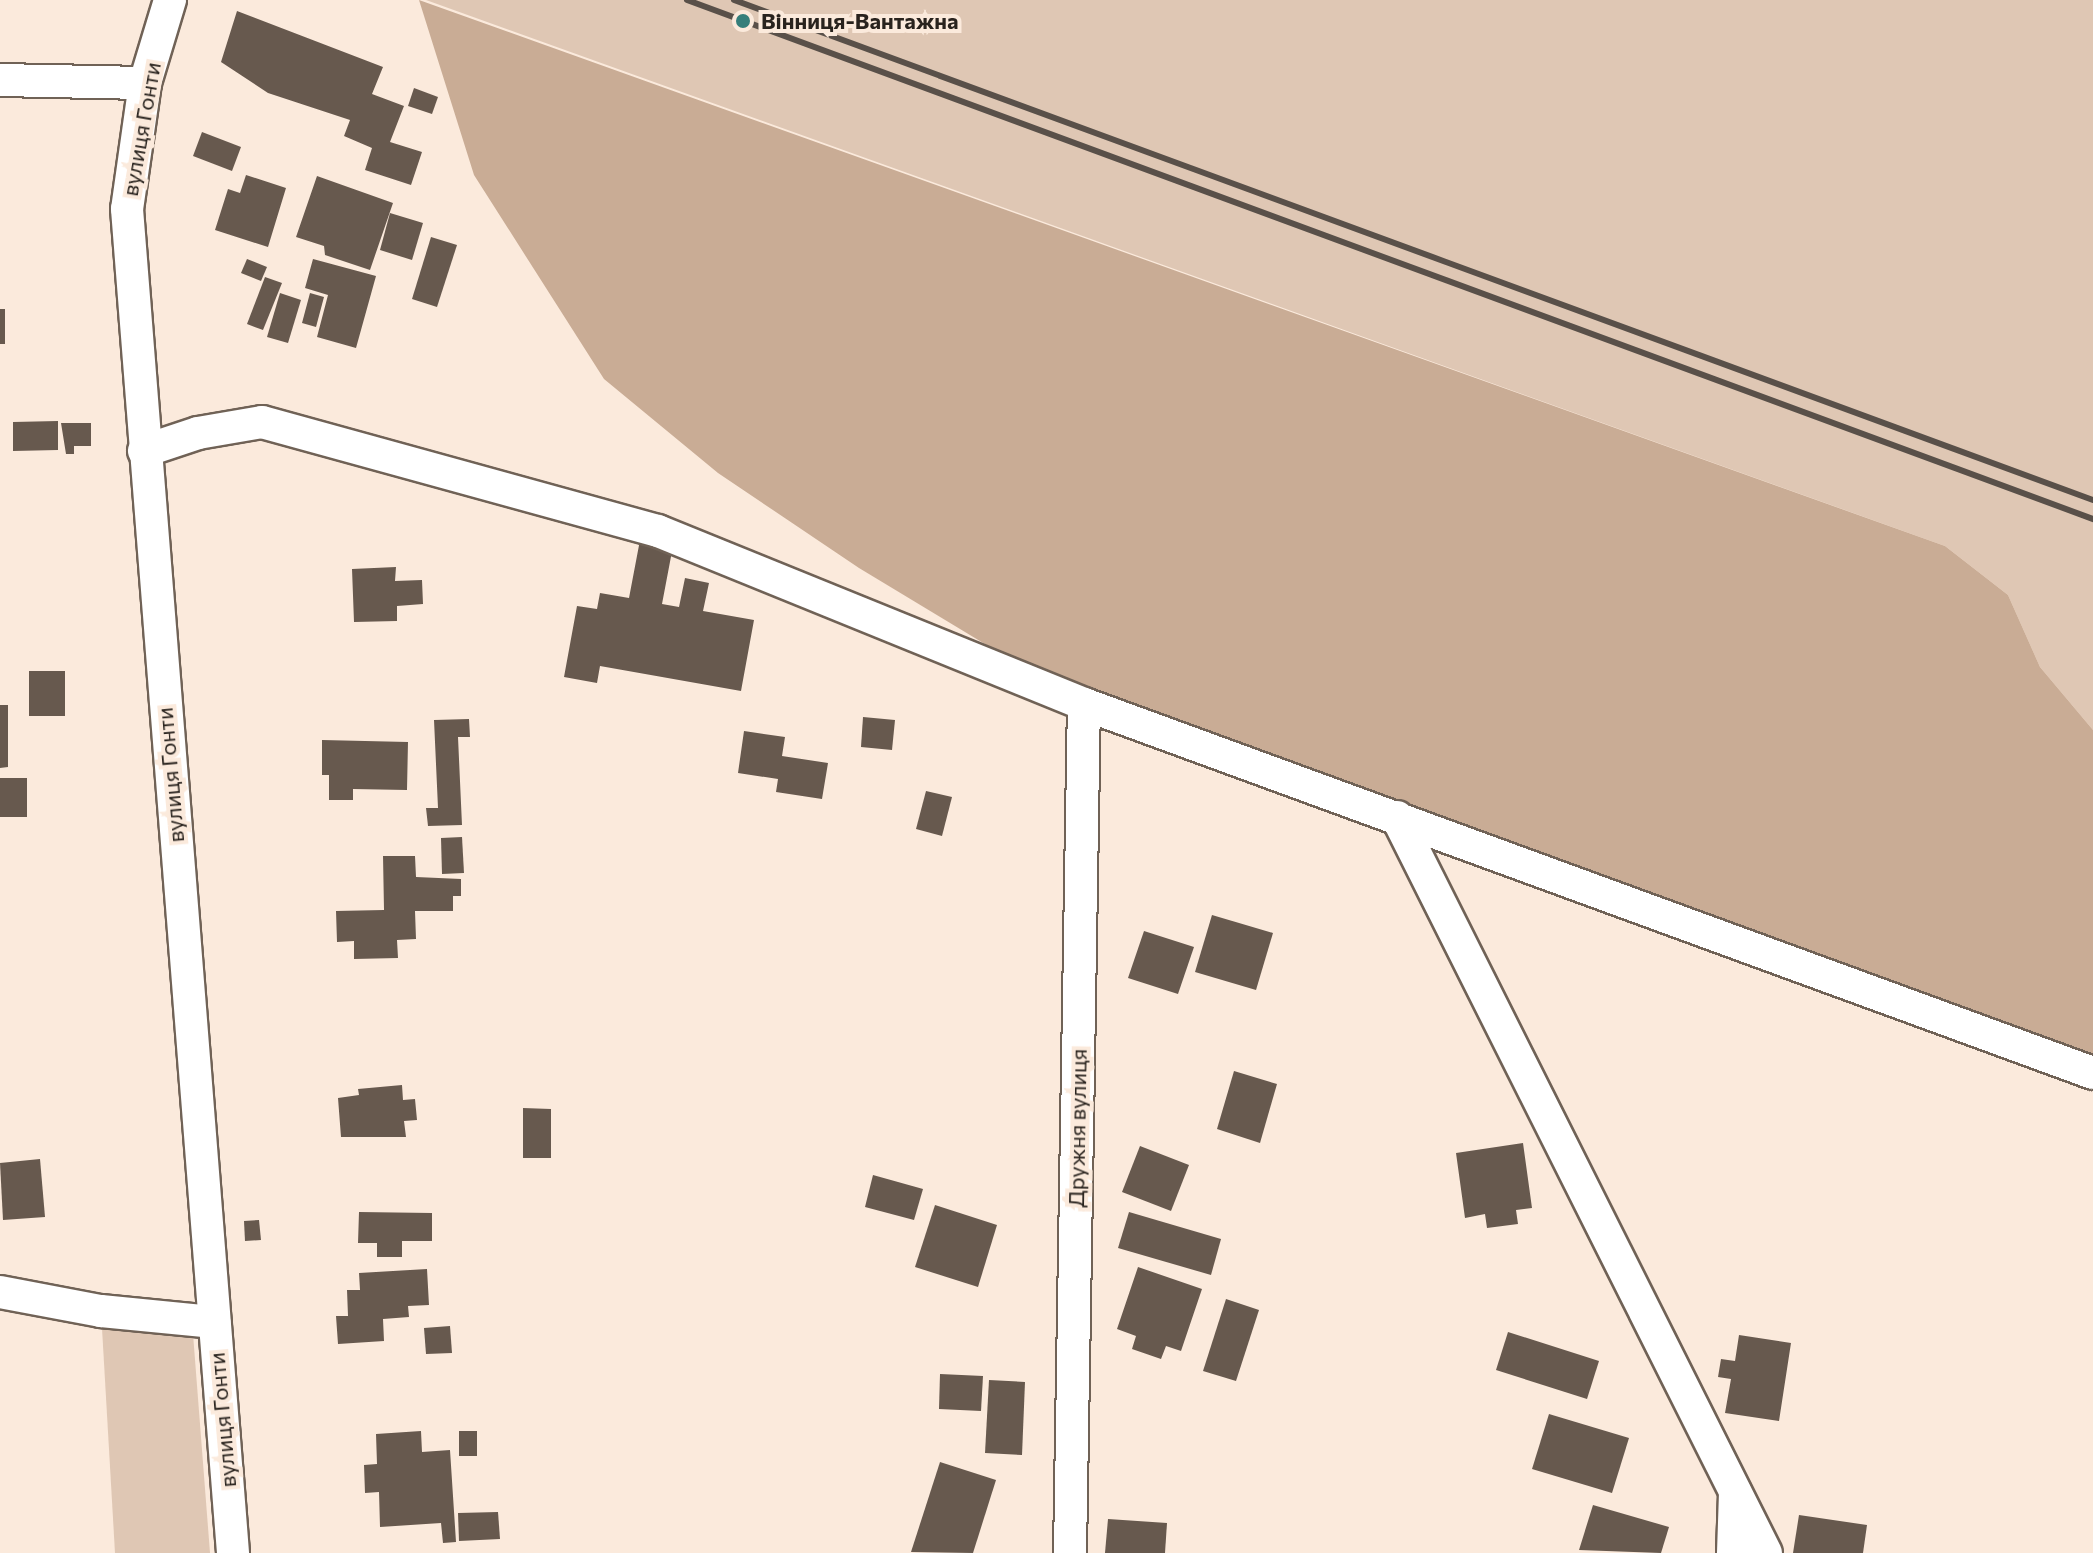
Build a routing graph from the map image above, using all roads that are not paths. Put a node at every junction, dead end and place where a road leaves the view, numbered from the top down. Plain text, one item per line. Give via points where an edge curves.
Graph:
1 (170, 0) edge
2 (0, 80) edge
3 (145, 83) junction
4 (144, 451) junction
5 (1084, 704) junction
6 (1397, 817) junction
7 (2093, 1073) edge
8 (0, 1292) edge
9 (214, 1322) junction
10 (1735, 1487) junction
11 (233, 1553) edge
12 (1070, 1553) edge
13 (1733, 1553) edge
14 (1766, 1553) edge

1 - 3 street, вулиця Гонти
2 - 3 street
3 - 4 street, вулиця Гонти via 127,209
4 - 5 street via 198,433 262,422 336,439 658,531
4 - 9 street, вулиця Гонти
5 - 6 street
5 - 12 street, Дружня вулиця
6 - 7 street
6 - 10 street
8 - 9 street via 101,1311
9 - 11 street, вулиця Гонти
10 - 13 street
10 - 14 street

